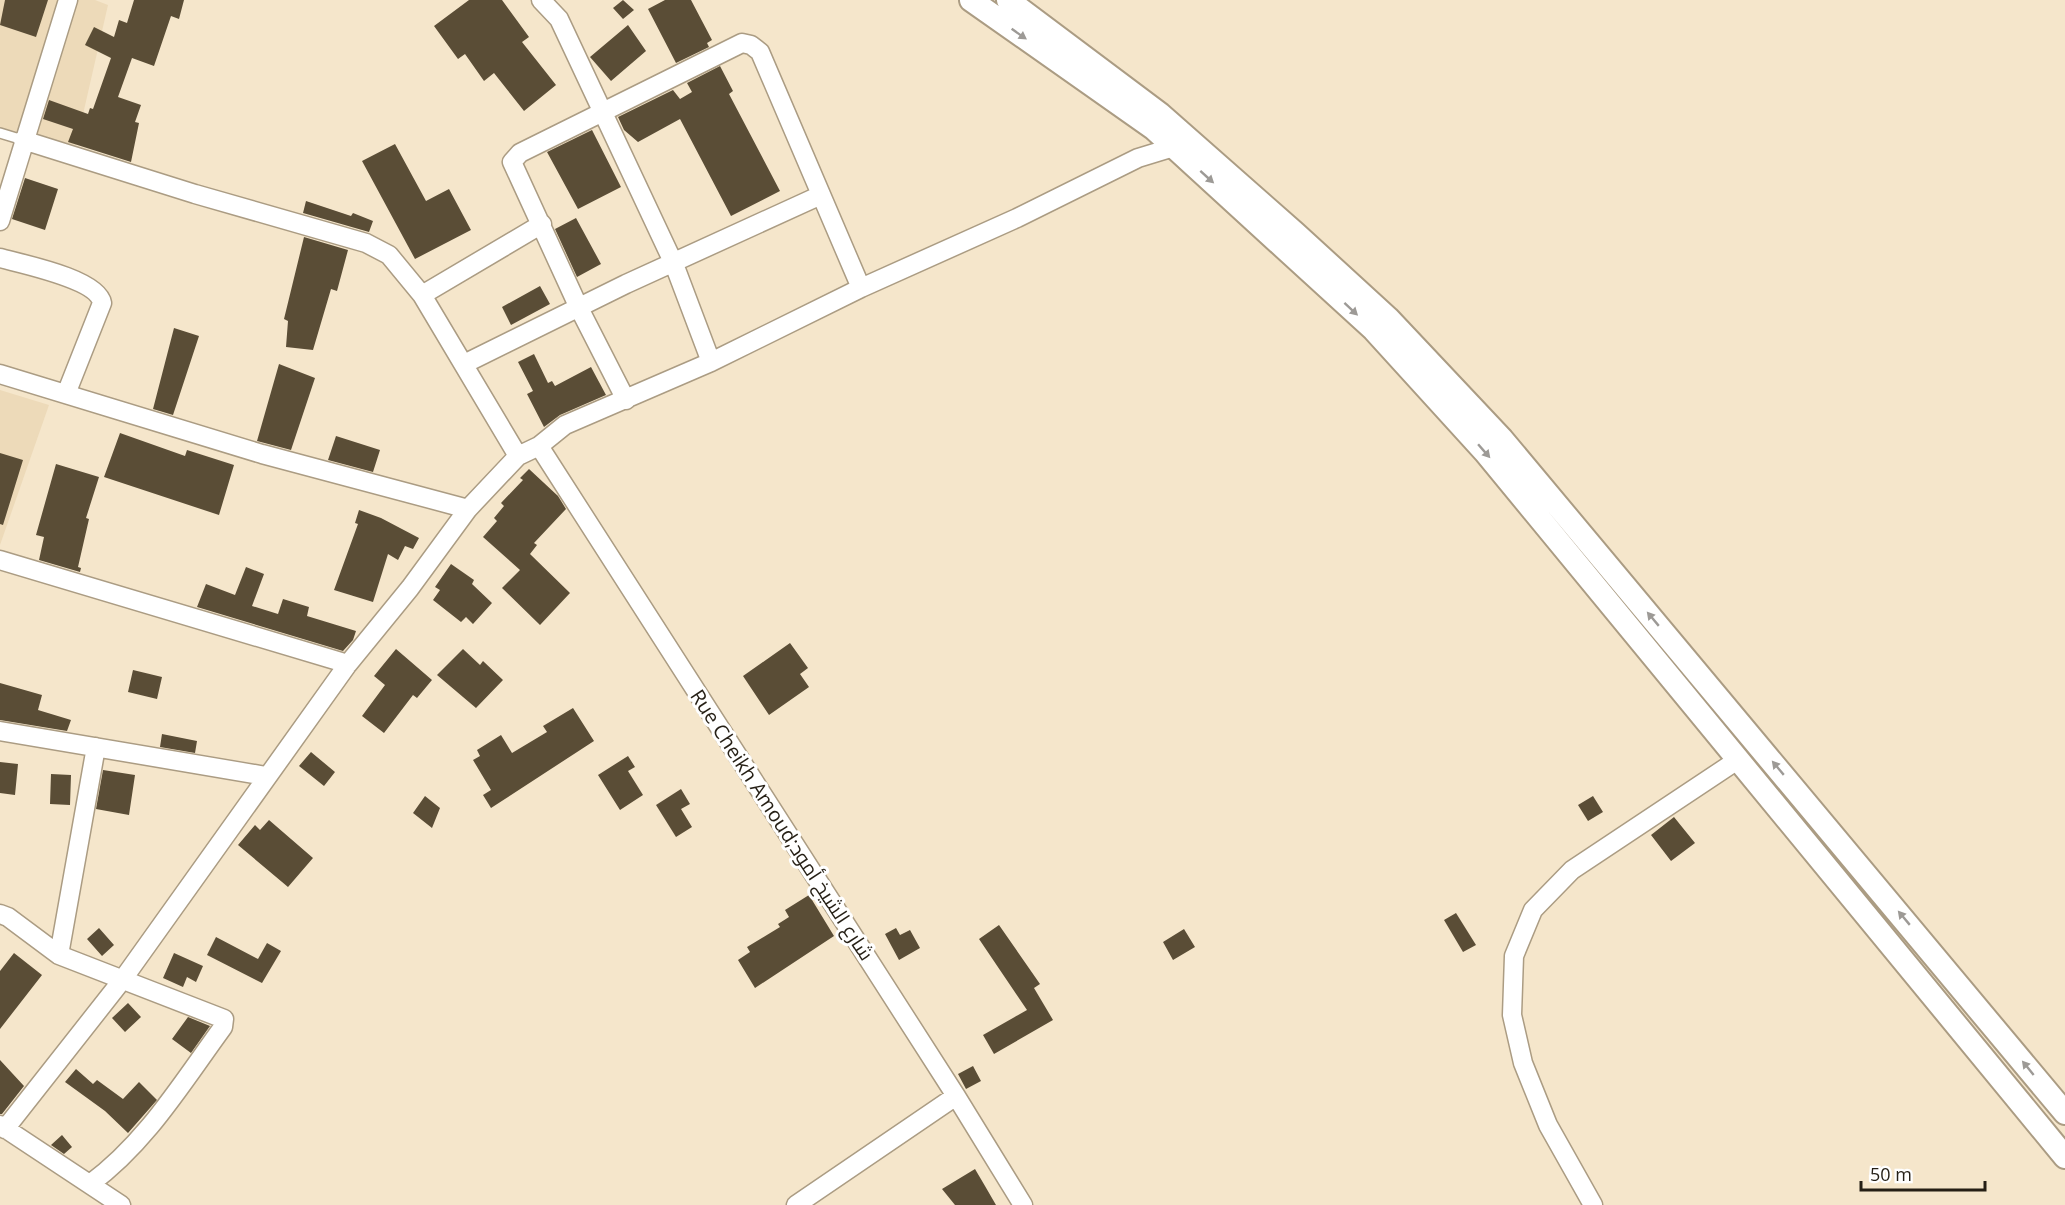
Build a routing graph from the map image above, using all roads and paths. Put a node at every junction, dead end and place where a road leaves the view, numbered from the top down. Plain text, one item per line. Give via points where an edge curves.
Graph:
1 (68, 0) edge
2 (541, 0) edge
3 (971, 0) edge
4 (1008, 0) edge
5 (603, 114) junction
6 (1153, 128) junction
7 (0, 134) edge
8 (23, 140) junction
9 (1174, 147) junction
10 (1138, 158) junction
11 (821, 195) junction
12 (0, 221) edge
13 (542, 224) junction
14 (0, 258) edge
15 (674, 264) junction
16 (861, 288) junction
17 (422, 295) junction
18 (579, 308) junction
19 (711, 362) junction
20 (464, 364) junction
21 (0, 374) edge
22 (66, 394) junction
23 (626, 400) junction
24 (539, 446) junction
25 (518, 456) junction
26 (468, 509) junction
27 (0, 560) edge
28 (348, 664) junction
29 (0, 731) edge
30 (96, 747) junction
31 (1739, 759) junction
32 (266, 776) junction
33 (3, 920) edge
34 (58, 955) junction
35 (123, 979) junction
36 (956, 1096) junction
37 (2065, 1113) edge
38 (3, 1127) edge
39 (2065, 1157) edge
40 (90, 1184) junction
41 (117, 1204) edge
42 (796, 1205) edge
43 (1023, 1205) edge
44 (1593, 1205) edge

1 - 8 street
2 - 5 street via 559,19
3 -> 6 street
37 -> 4 street via 1540,483 1388,318 1160,114
5 - 11 street via 742,44 751,45 760,52
5 - 13 street via 515,157 512,166
5 - 15 street
6 - 9 street
6 - 10 street
7 - 8 lane
8 - 12 street
8 - 17 street via 366,243 389,255
9 - 10 street
9 -> 31 street via 1382,339 1485,452
10 - 16 street
11 - 15 street
11 - 16 street
13 - 17 street
13 - 18 street
14 - 22 street via 50,271 100,296 102,303
15 - 18 street
15 - 19 street
16 - 19 street
17 - 20 street
18 - 20 street
18 - 23 street
19 - 23 street
20 - 25 street
21 - 22 street
22 - 26 street via 262,454
23 - 24 street via 565,425
24 - 25 street
24 - 36 street, Rue Cheikh Amoud;شارع الشيخ أمود
25 - 26 street
26 - 28 street
27 - 28 street
28 - 32 street
29 - 30 street
30 - 32 street
30 - 34 street
31 - 39 street
31 - 44 street via 1572,870 1533,910 1514,956 1512,1015 1523,1063 1548,1125
32 - 35 street
33 - 34 street
34 - 35 street
35 - 38 street
35 - 40 street via 224,1019 223,1027 157,1118 121,1159
36 - 42 street
36 - 43 street, Rue Cheikh Amoud;شارع الشيخ أمود
38 - 40 street
40 - 41 street

